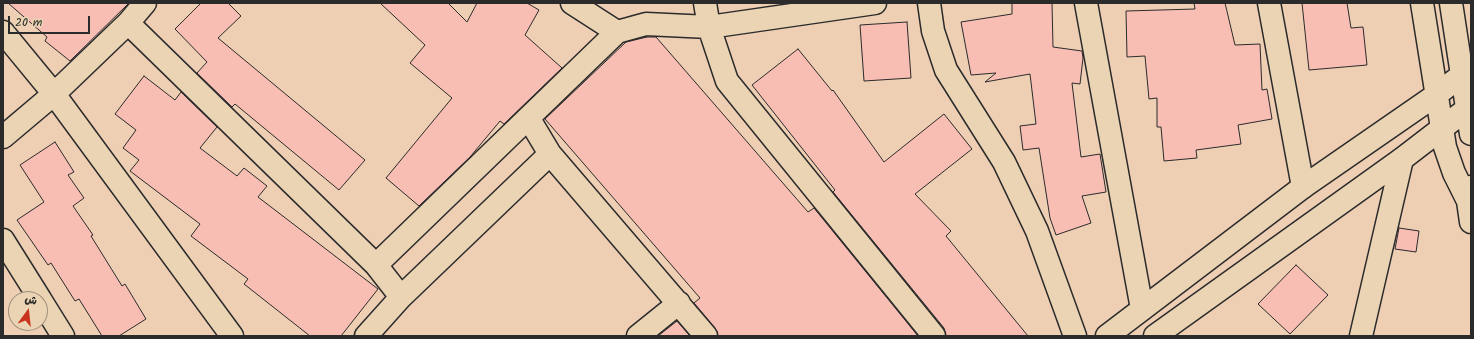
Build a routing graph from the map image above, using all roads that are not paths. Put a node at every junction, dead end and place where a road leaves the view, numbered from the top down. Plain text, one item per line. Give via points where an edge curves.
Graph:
1 (145, 3) edge
2 (572, 3) edge
3 (705, 3) edge
4 (875, 3) edge
5 (929, 3) edge
6 (1086, 3) edge
7 (1269, 3) edge
8 (1422, 3) edge
9 (1451, 3) edge
10 (128, 22) junction
11 (709, 27) junction
12 (3, 32) edge
13 (617, 32) junction
14 (1462, 75) junction
15 (54, 94) junction
16 (1436, 95) junction
17 (1467, 109) junction
18 (529, 119) junction
19 (1442, 128) junction
20 (1471, 134) edge
21 (3, 137) edge
22 (550, 154) junction
23 (1402, 159) junction
24 (1303, 187) junction
25 (1470, 201) edge
26 (3, 240) edge
27 (376, 265) junction
28 (35, 291) edge
29 (401, 297) junction
30 (679, 303) junction
31 (1142, 309) junction
32 (48, 312) edge
33 (63, 336) edge
34 (232, 336) edge
35 (366, 336) edge
36 (638, 336) edge
37 (706, 336) edge
38 (934, 336) edge
39 (1075, 336) edge
40 (1107, 336) edge
41 (1155, 336) edge
42 (1361, 336) edge

1 - 10 street
2 - 13 street
3 - 11 street
4 - 11 street
5 - 39 street via 933,31 946,70 1004,162 1037,231
6 - 31 street
7 - 24 street
8 - 16 street
9 - 14 street
10 - 15 street
10 - 27 street
11 - 13 street via 646,24
11 - 38 street via 727,81
12 - 15 street
13 - 18 street
14 - 16 street
14 - 17 street
15 - 21 street
15 - 34 street
16 - 19 street
16 - 24 street
17 - 19 street
17 - 20 street
18 - 22 street
18 - 27 street
19 - 23 street
19 - 25 street via 1454,173
22 - 29 street
22 - 30 street
23 - 41 street
23 - 42 street
24 - 31 street
26 - 28 street
27 - 29 street
29 - 35 street
30 - 36 street
30 - 37 street
31 - 40 street
32 - 33 street

